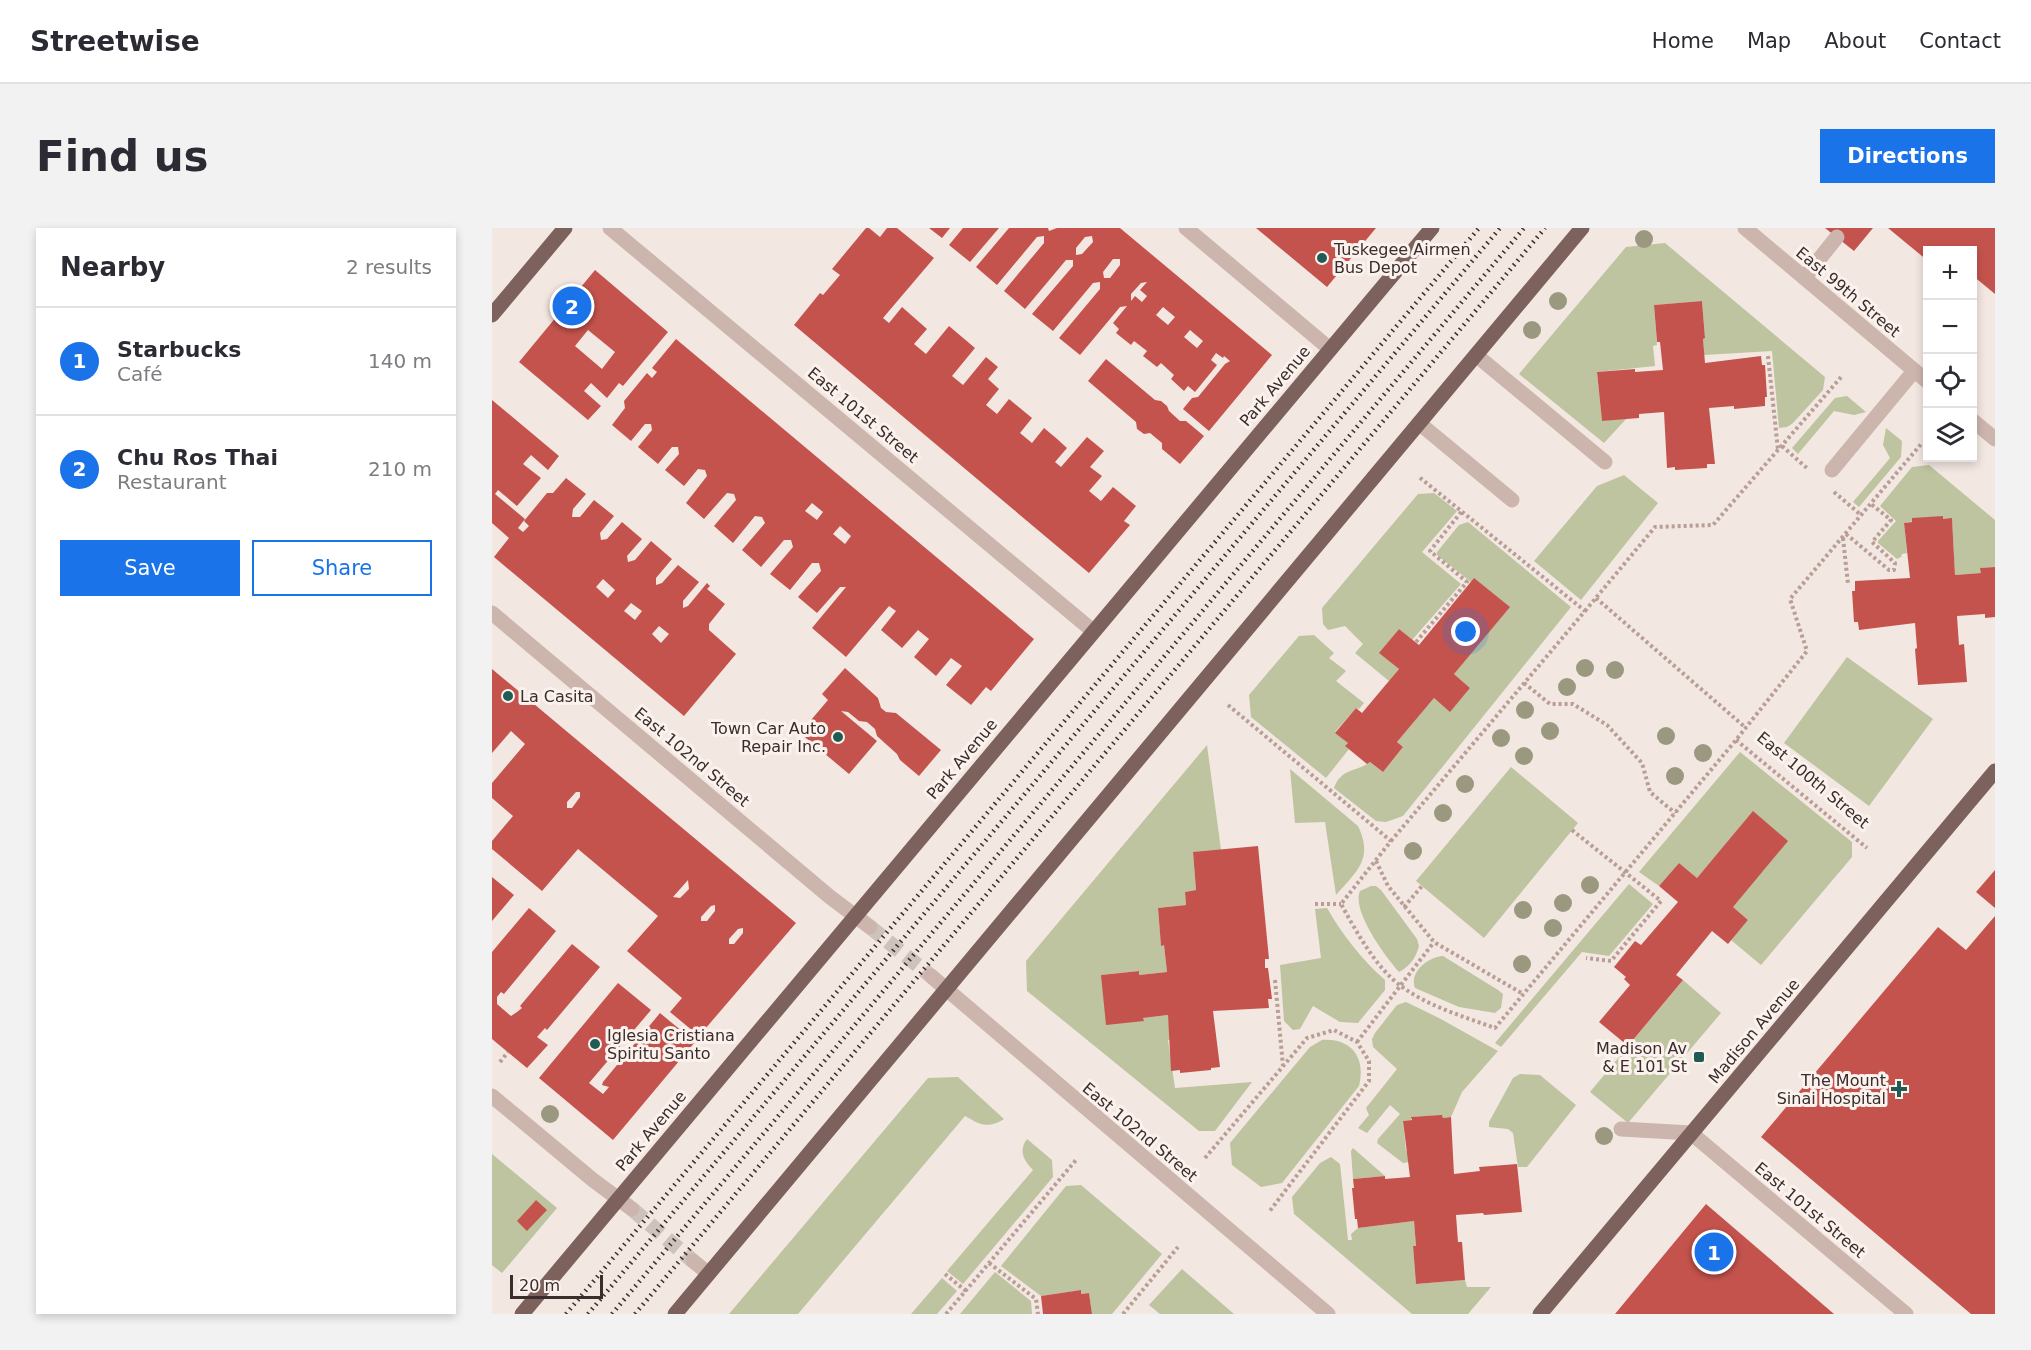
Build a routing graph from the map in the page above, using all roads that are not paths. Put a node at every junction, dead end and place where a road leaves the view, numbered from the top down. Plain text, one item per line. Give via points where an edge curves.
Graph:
1 (565, 228) edge
2 (610, 228) edge
3 (1186, 228) edge
4 (1432, 228) edge
5 (1582, 228) edge
6 (1745, 228) edge
7 (1837, 237) dead end
8 (1804, 278) junction
9 (492, 315) edge
10 (1330, 349) junction
11 (1476, 355) junction
12 (1914, 371) junction
13 (1923, 378) edge
14 (1419, 423) junction
15 (1977, 424) edge
16 (1995, 439) edge
17 (1605, 462) dead end
18 (1832, 470) dead end
19 (1512, 500) dead end
20 (492, 613) edge
21 (1093, 631) junction
22 (1995, 771) edge
23 (855, 916) junction
24 (870, 927) tunnel mouth
25 (931, 976) tunnel mouth
26 (946, 991) junction
27 (492, 1096) edge
28 (1621, 1129) dead end
29 (1691, 1133) junction
30 (617, 1199) junction
31 (632, 1209) tunnel mouth
32 (693, 1261) tunnel mouth
33 (708, 1273) junction
34 (522, 1314) edge
35 (675, 1314) edge
36 (1328, 1314) edge
37 (1540, 1314) edge
38 (1906, 1314) edge

1 - 9 main road
2 - 21 street, East 101st Street
3 - 10 street
4 - 10 main road, Park Avenue
5 - 11 main road
6 - 8 street, East 99th Street
7 - 8 street
8 - 12 street, East 99th Street
10 - 21 main road, Park Avenue
11 - 14 main road
11 - 17 street
12 - 13 street, East 99th Street
12 - 18 street
14 - 19 street
14 - 26 main road
15 - 16 street
20 - 23 street, East 102nd Street
21 - 23 main road, Park Avenue
22 - 29 main road, Madison Avenue
23 - 24 street, East 102nd Street
23 - 30 main road, Park Avenue
25 - 26 street, East 102nd Street
26 - 33 main road
26 - 36 street, East 102nd Street
27 - 30 street
28 - 29 street
29 - 37 main road, Madison Avenue
29 - 38 street, East 101st Street
30 - 31 street
30 - 34 main road, Park Avenue
32 - 33 street
33 - 35 main road

